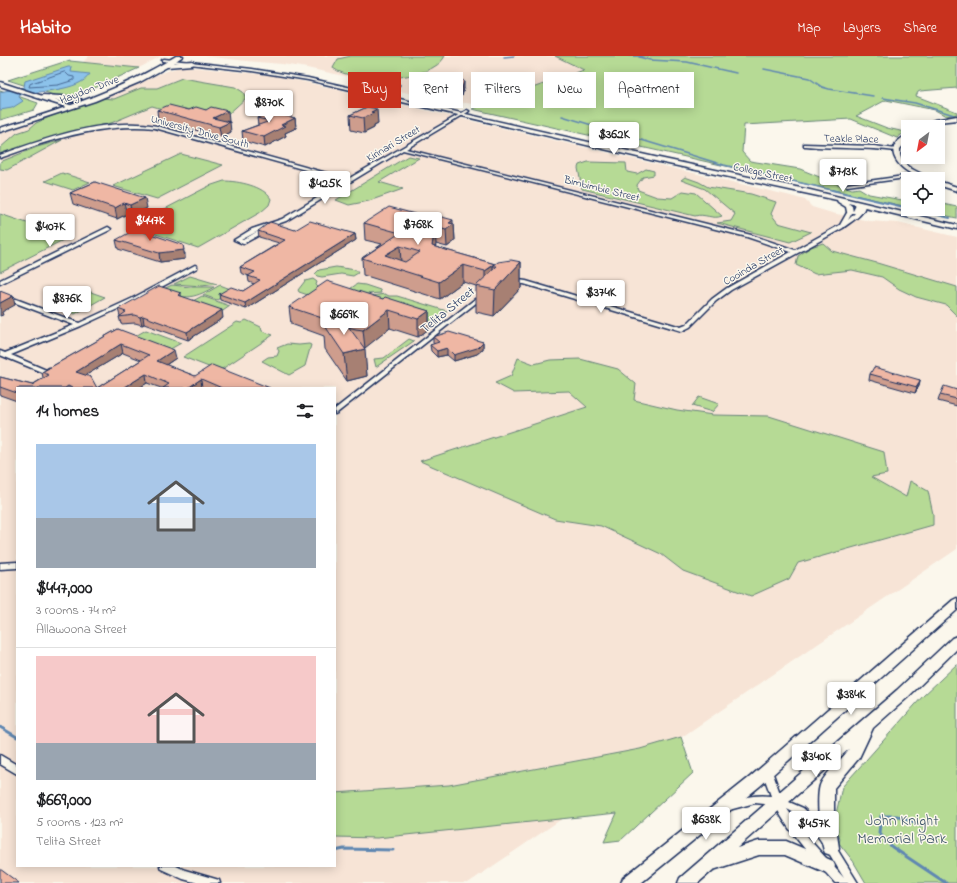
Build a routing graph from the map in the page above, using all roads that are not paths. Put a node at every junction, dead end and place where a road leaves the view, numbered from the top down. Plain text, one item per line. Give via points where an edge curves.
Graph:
1 (171, 59) edge
2 (190, 59) edge
3 (201, 61) joint
4 (0, 84) edge
5 (348, 85) edge
6 (401, 97) edge
7 (78, 99) junction
8 (43, 105) junction
9 (65, 106) junction
10 (464, 113) junction
11 (957, 118) edge
12 (944, 120) edge
13 (0, 124) edge
14 (0, 130) edge
15 (806, 145) dead end
16 (901, 145) edge
17 (402, 148) junction
18 (896, 150) junction
19 (0, 158) edge
20 (914, 172) edge
21 (901, 177) edge
22 (349, 181) junction
23 (847, 185) dead end
24 (945, 185) edge
25 (957, 189) edge
26 (810, 192) junction
27 (862, 208) junction
28 (850, 212) junction
29 (266, 226) junction
30 (841, 227) junction
31 (957, 227) edge
32 (108, 229) dead end
33 (795, 252) junction
34 (195, 268) dead end
35 (0, 282) edge
36 (504, 282) edge
37 (489, 289) edge
38 (0, 295) edge
39 (79, 325) junction
40 (3, 354) edge
41 (58, 364) edge
42 (336, 411) edge
43 (16, 565) edge
44 (0, 566) edge
45 (957, 603) edge
46 (957, 641) edge
47 (868, 723) junction
48 (0, 759) edge
49 (16, 769) edge
50 (766, 771) junction
51 (779, 802) junction
52 (725, 807) junction
53 (831, 848) junction
54 (709, 865) junction
55 (827, 866) junction
56 (167, 867) edge
57 (214, 883) edge
58 (629, 883) edge
59 (686, 883) edge
60 (842, 883) edge
61 (853, 883) edge

1 - 2 main road
1 - 2 street, College Street
1 - 7 main road, Haydon Drive
1 - 9 main road, Haydon Drive via 142,78
2 - 3 main road
2 - 10 street, College Street via 293,76
3 - 5 street, College Street via 278,70
4 - 8 street via 32,95
6 - 10 street, College Street
7 - 8 main road via 58,100
7 - 9 main road, Haydon Drive
8 - 9 main road, Haydon Drive
8 - 9 street
8 - 13 main road, Haydon Drive
9 - 14 main road, Haydon Drive
10 - 17 street, Kirinari Street
10 - 26 street, College Street via 575,135 659,160
11 - 12 street
15 - 18 street, Teakle Place via 882,147
16 - 18 street
17 - 22 street, Kirinari Street
17 - 33 street, Bimbimbie Street via 748,236
18 - 20 street via 900,161
19 - 22 street, University Drive South via 73,134 117,126 142,125
21 - 23 street
22 - 29 street, Kirinari Street via 284,220
24 - 25 street
26 - 27 street, College Street
26 - 28 street via 816,196 845,203 849,206
27 - 28 street via 858,206 854,212
27 - 30 street, Cooinda Street via 854,218
27 - 31 street, College Street via 888,213 897,212
28 - 30 street
29 - 29 street, Kirinari Street via 244,242 237,240 254,230
30 - 33 street, Cooinda Street
32 - 35 street
33 - 36 street, Cooinda Street via 729,289 682,330 524,282
34 - 39 street
37 - 42 street, Telita Street
38 - 39 street
39 - 40 street
40 - 41 street via 46,372
43 - 44 street
45 - 50 main road
46 - 47 main road
47 - 51 main road
47 - 53 main road via 854,754 827,786 826,816
48 - 49 street
50 - 51 street
50 - 52 main road
51 - 52 street via 758,799
51 - 53 street via 800,811
51 - 54 main road
51 - 55 street
52 - 58 main road
53 - 61 street
54 - 55 main road via 759,848 786,848
54 - 59 main road
55 - 60 street
56 - 57 street

